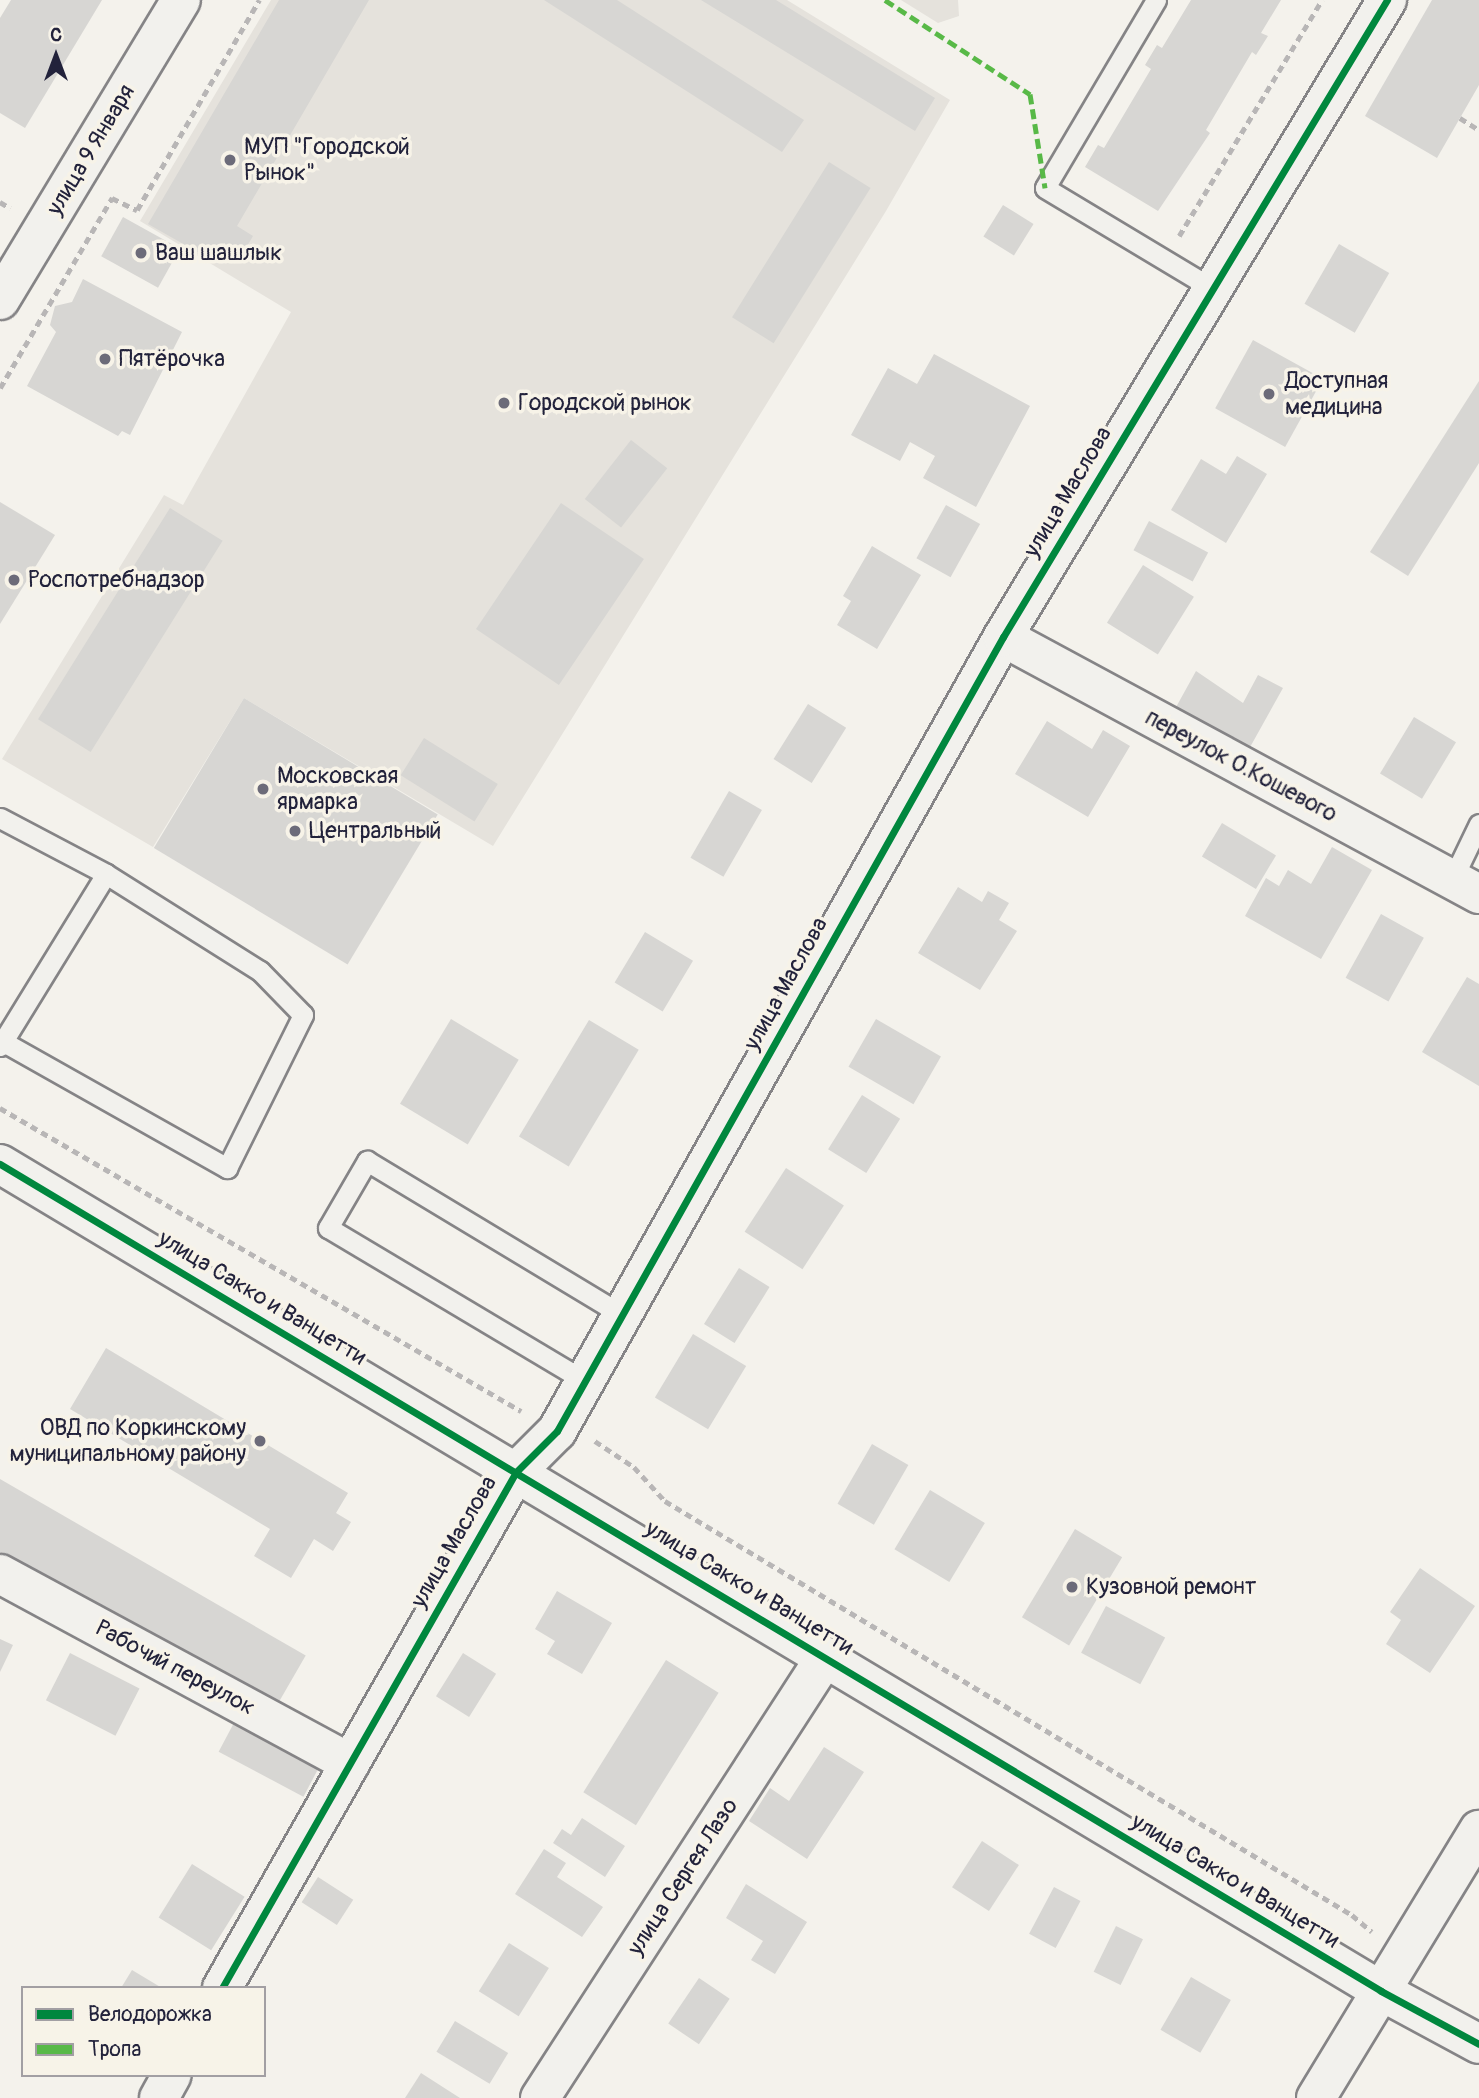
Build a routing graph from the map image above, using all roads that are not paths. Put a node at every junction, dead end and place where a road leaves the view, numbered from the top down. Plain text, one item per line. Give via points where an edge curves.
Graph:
1 (181, 0) edge
2 (1156, 0) edge
3 (1387, 0) edge
4 (1213, 289) junction
5 (0, 300) edge
6 (1003, 637) junction
7 (0, 818) edge
8 (1479, 824) edge
9 (106, 874) junction
10 (1465, 887) edge
11 (1, 1042) edge
12 (0, 1164) edge
13 (622, 1315) junction
14 (585, 1381) junction
15 (516, 1472) junction
16 (0, 1574) edge
17 (826, 1656) junction
18 (350, 1763) junction
19 (1479, 1830) edge
20 (223, 1986) edge
21 (1381, 1991) junction
22 (1479, 2044) edge
23 (171, 2077) edge
24 (159, 2098) edge
25 (540, 2098) edge
26 (1316, 2098) edge

1 - 5 street, улица 9 Января
2 - 4 lane via 1045,188
3 - 4 street, улица Маслова
4 - 6 street, улица Маслова
6 - 10 street, переулок О.Кошевого
6 - 13 street, улица Маслова
7 - 9 lane
8 - 10 lane
9 - 11 lane
9 - 11 lane via 260,971 303,1015 227,1168
12 - 15 street, улица Сакко и Ванцетти
13 - 14 street, улица Маслова
13 - 14 lane via 367,1161 328,1228
14 - 15 street, улица Маслова via 575,1436
15 - 17 street, улица Сакко и Ванцетти
15 - 18 street, улица Маслова
16 - 18 street, Рабочий переулок
17 - 21 street, улица Сакко и Ванцетти
17 - 25 street, улица Сергея Лазо
18 - 20 street, улица Маслова
19 - 21 street
21 - 22 street, улица Сакко и Ванцетти
21 - 26 street
23 - 24 street

